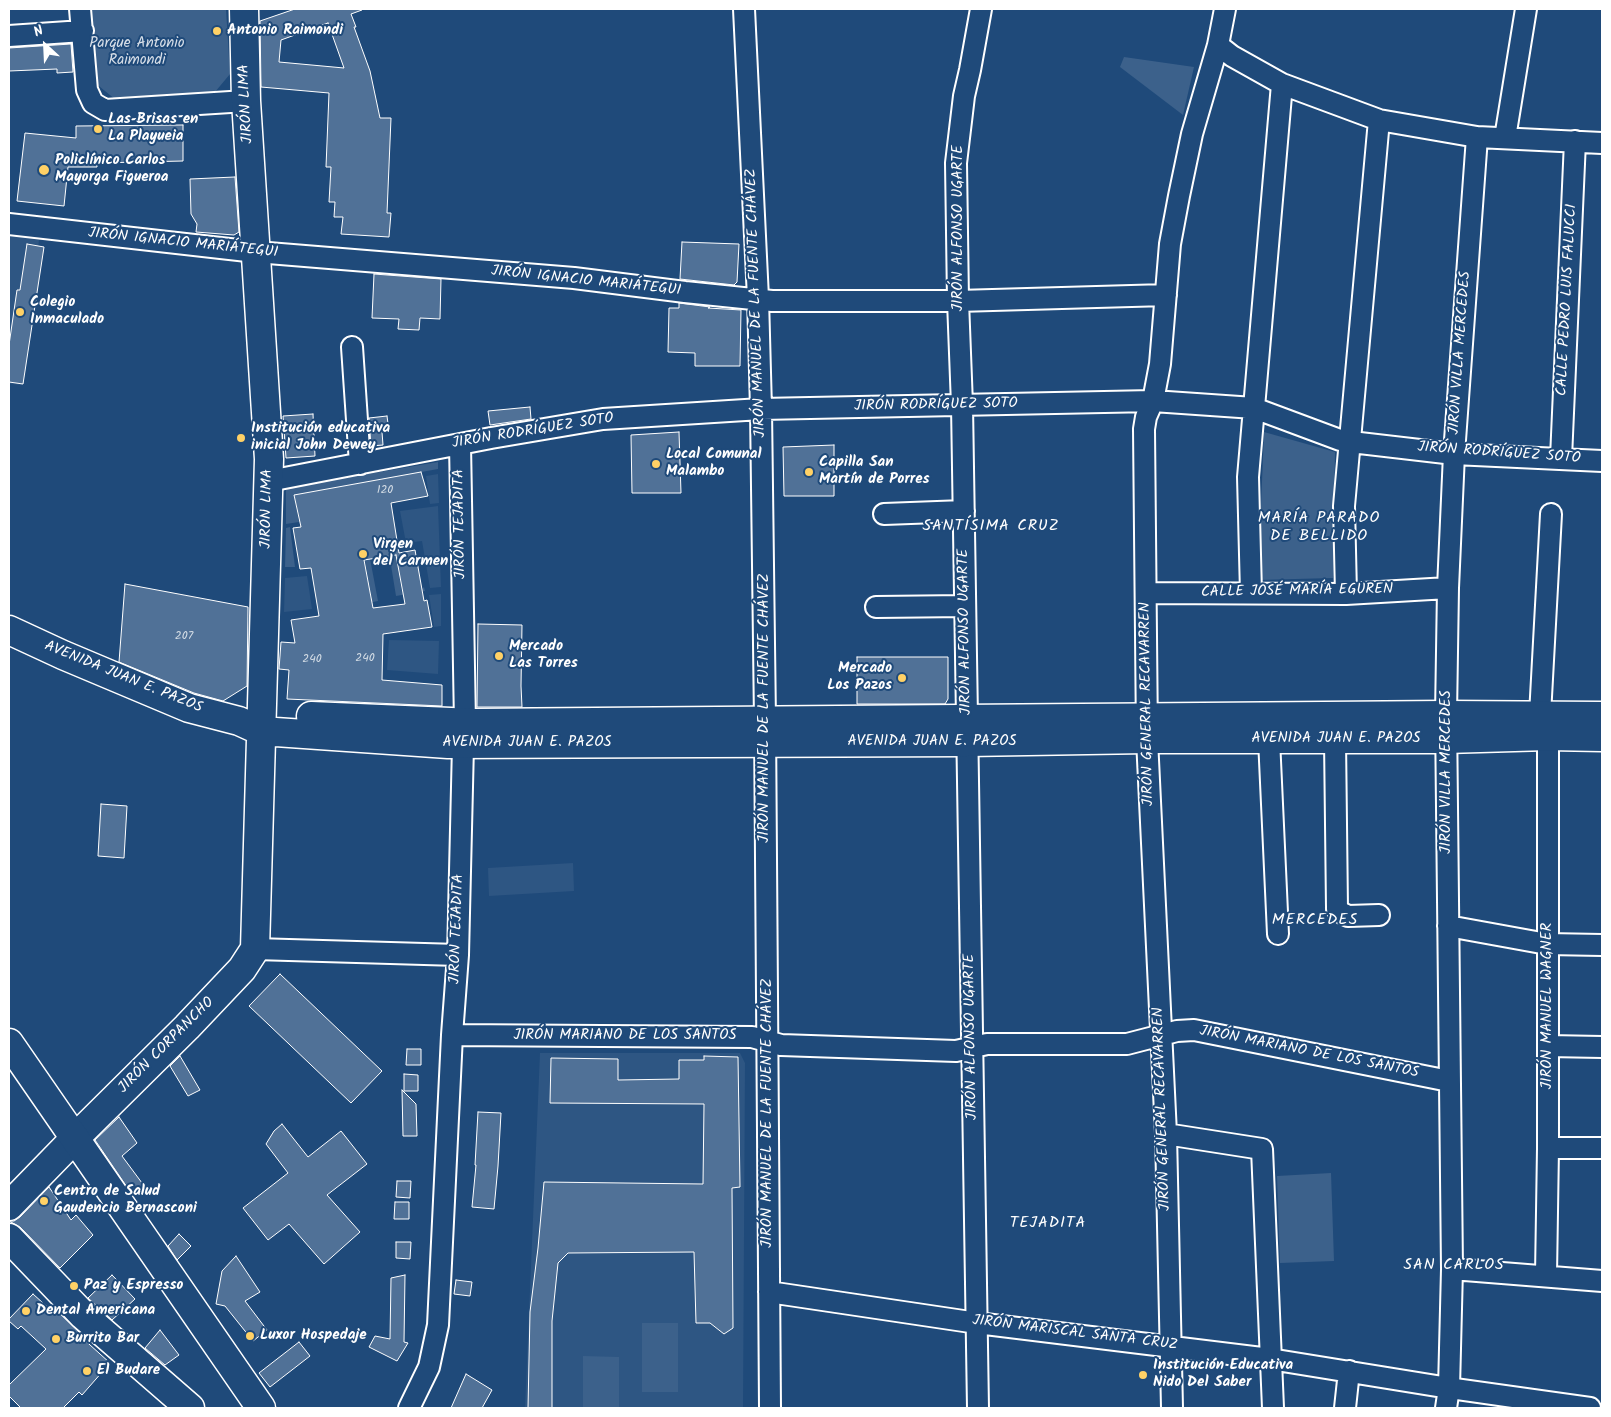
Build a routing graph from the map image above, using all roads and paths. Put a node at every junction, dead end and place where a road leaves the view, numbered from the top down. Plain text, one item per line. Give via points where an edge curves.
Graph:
1 (80, 9) edge
2 (744, 9) edge
3 (981, 9) edge
4 (1226, 9) edge
5 (1526, 9) edge
6 (248, 10) edge
7 (83, 31) junction
8 (9, 36) edge
9 (1218, 45) junction
10 (1282, 84) junction
11 (246, 100) junction
12 (1379, 120) junction
13 (1477, 137) junction
14 (1505, 138) junction
15 (1575, 141) junction
16 (1602, 143) edge
17 (9, 224) edge
18 (256, 252) junction
19 (1166, 295) junction
20 (758, 298) junction
21 (958, 301) junction
22 (352, 347) dead end
23 (1152, 401) junction
24 (962, 406) junction
25 (761, 408) junction
26 (1254, 408) junction
27 (1351, 442) junction
28 (460, 444) junction
29 (1454, 454) junction
30 (1561, 458) junction
31 (1602, 461) edge
32 (360, 464) junction
33 (269, 481) junction
34 (964, 511) junction
35 (884, 514) dead end
36 (1551, 514) dead end
37 (1448, 588) junction
38 (1146, 593) junction
39 (1251, 594) junction
40 (1346, 594) junction
41 (965, 606) junction
42 (876, 607) dead end
43 (9, 630) edge
44 (1602, 716) edge
45 (254, 722) junction
46 (1544, 726) junction
47 (1446, 727) junction
48 (1147, 728) junction
49 (967, 730) junction
50 (765, 732) junction
51 (464, 734) junction
52 (1602, 737) edge
53 (1270, 739) junction
54 (1335, 739) junction
55 (1379, 915) dead end
56 (1448, 926) junction
57 (1278, 934) dead end
58 (1547, 944) junction
59 (1602, 945) edge
60 (255, 949) junction
61 (458, 955) junction
62 (452, 1035) junction
63 (1160, 1035) junction
64 (767, 1041) junction
65 (9, 1044) edge
66 (1548, 1046) junction
67 (972, 1047) junction
68 (1602, 1047) edge
69 (1448, 1081) junction
70 (1166, 1134) junction
71 (74, 1139) junction
72 (1548, 1148) junction
73 (1602, 1148) edge
74 (9, 1206) edge
75 (9, 1238) edge
76 (1452, 1269) junction
77 (1546, 1275) junction
78 (1602, 1281) edge
79 (769, 1292) junction
80 (977, 1323) junction
81 (1170, 1345) junction
82 (1270, 1358) junction
83 (1349, 1371) junction
84 (1448, 1388) junction
85 (1536, 1404) edge
86 (190, 1408) edge
87 (261, 1408) edge
88 (409, 1408) edge
89 (770, 1408) edge
90 (978, 1408) edge
91 (1172, 1408) edge
92 (1273, 1408) edge
93 (1345, 1408) edge
94 (1446, 1408) edge
95 (1590, 1408) edge

1 - 7 street
2 - 20 street, JIRÓN MANUEL DE LA FUENTE CHÁVEZ
3 - 21 street, JIRÓN ALFONSO UGARTE via 957,149
4 - 9 street, JIRÓN GENERAL RECAVARREN
5 - 14 street
6 - 11 street, JIRÓN LIMA
7 - 8 street
7 - 11 street via 87,90 92,103 106,110
9 - 10 street
9 - 19 street, JIRÓN GENERAL RECAVARREN via 1188,150 1170,244
10 - 12 street
10 - 26 street
11 - 18 street, JIRÓN LIMA
12 - 13 street
12 - 27 street
13 - 14 street
13 - 29 street, JIRÓN VILLA MERCEDES
14 - 15 street
15 - 16 street
15 - 30 street, CALLE PEDRO LUIS FALUCCI
17 - 18 street, JIRÓN IGNACIO MARIÁTEGUI
18 - 20 street, JIRÓN IGNACIO MARIÁTEGUI via 574,278
18 - 33 street, JIRÓN LIMA
19 - 21 street, JIRÓN IGNACIO MARIÁTEGUI
19 - 23 street, JIRÓN GENERAL RECAVARREN via 1160,364
20 - 21 street, JIRÓN IGNACIO MARIÁTEGUI via 772,301
20 - 25 street, JIRÓN MANUEL DE LA FUENTE CHÁVEZ
21 - 24 street, JIRÓN ALFONSO UGARTE
22 - 32 street
23 - 24 street, JIRÓN RODRÍGUEZ SOTO
23 - 26 street, JIRÓN RODRÍGUEZ SOTO
23 - 38 street, JIRÓN GENERAL RECAVARREN via 1144,430
24 - 25 street, JIRÓN RODRÍGUEZ SOTO
24 - 34 street, JIRÓN ALFONSO UGARTE
25 - 28 street, JIRÓN RODRÍGUEZ SOTO via 603,419
25 - 50 street, JIRÓN MANUEL DE LA FUENTE CHÁVEZ
26 - 27 street, JIRÓN RODRÍGUEZ SOTO
26 - 39 street via 1248,477
27 - 29 street, JIRÓN RODRÍGUEZ SOTO
27 - 40 street via 1344,506
28 - 32 street, JIRÓN RODRÍGUEZ SOTO
28 - 51 street, JIRÓN TEJADITA
29 - 30 street, JIRÓN RODRÍGUEZ SOTO
29 - 37 street, JIRÓN VILLA MERCEDES
30 - 31 street, JIRÓN RODRÍGUEZ SOTO
32 - 33 street, JIRÓN RODRÍGUEZ SOTO
33 - 45 street, JIRÓN LIMA
34 - 35 street
34 - 41 street, JIRÓN ALFONSO UGARTE
36 - 46 street, JIRÓN MANUEL WAGNER
37 - 40 street, CALLE JOSÉ MARÍA EGUREN
37 - 47 street, JIRÓN VILLA MERCEDES
38 - 39 street, CALLE JOSÉ MARÍA EGUREN
38 - 48 street, JIRÓN GENERAL RECAVARREN
39 - 40 street, CALLE JOSÉ MARÍA EGUREN
41 - 42 street
41 - 49 street, JIRÓN ALFONSO UGARTE
43 - 45 street, AVENIDA JUAN E. PAZOS via 189,708
44 - 46 street, AVENIDA JUAN E. PAZOS
45 - 51 street, AVENIDA JUAN E. PAZOS
45 - 60 street, JIRÓN LIMA
46 - 47 street, AVENIDA JUAN E. PAZOS
46 - 52 street, AVENIDA JUAN E. PAZOS
46 - 58 street, JIRÓN MANUEL WAGNER
47 - 48 street, AVENIDA JUAN E. PAZOS
47 - 54 street, AVENIDA JUAN E. PAZOS
47 - 56 street, JIRÓN VILLA MERCEDES
48 - 49 street, AVENIDA JUAN E. PAZOS
48 - 53 street, AVENIDA JUAN E. PAZOS
48 - 63 street, JIRÓN GENERAL RECAVARREN
49 - 50 street, AVENIDA JUAN E. PAZOS
49 - 67 street, JIRÓN ALFONSO UGARTE
50 - 51 street, AVENIDA JUAN E. PAZOS
50 - 64 street, JIRÓN MANUEL DE LA FUENTE CHÁVEZ
51 - 61 street, JIRÓN TEJADITA
53 - 54 street, AVENIDA JUAN E. PAZOS
53 - 57 street
54 - 55 street via 1337,909 1348,916
56 - 58 street
56 - 69 street, JIRÓN VILLA MERCEDES
58 - 59 street
58 - 66 street, JIRÓN MANUEL WAGNER
60 - 61 street
60 - 71 street, JIRÓN CORPANCHO via 242,969 187,1027
61 - 62 street, JIRÓN TEJADITA
62 - 64 street, JIRÓN MARIANO DE LOS SANTOS via 752,1037
62 - 88 street, JIRÓN TEJADITA via 438,1325 429,1367
63 - 67 street, JIRÓN MARIANO DE LOS SANTOS via 1127,1044 987,1044
63 - 69 street, JIRÓN MARIANO DE LOS SANTOS via 1194,1030
63 - 70 street, JIRÓN GENERAL RECAVARREN
64 - 67 street, JIRÓN MARIANO DE LOS SANTOS via 781,1045 956,1050
64 - 79 street, JIRÓN MANUEL DE LA FUENTE CHÁVEZ
65 - 71 street
66 - 68 street
66 - 72 street, JIRÓN MANUEL WAGNER
67 - 80 street, JIRÓN ALFONSO UGARTE
69 - 76 street, JIRÓN VILLA MERCEDES
70 - 81 street, JIRÓN GENERAL RECAVARREN
70 - 82 street via 1262,1149
71 - 74 street, JIRÓN CORPANCHO
71 - 87 street
72 - 73 street
72 - 77 street, JIRÓN MANUEL WAGNER
75 - 86 street via 83,1315
76 - 77 street
76 - 84 street, JIRÓN VILLA MERCEDES
77 - 78 street
79 - 80 street, JIRÓN MARISCAL SANTA CRUZ
79 - 89 street, JIRÓN MANUEL DE LA FUENTE CHÁVEZ
80 - 81 street, JIRÓN MARISCAL SANTA CRUZ
80 - 90 street, JIRÓN ALFONSO UGARTE
81 - 82 street, JIRÓN MARISCAL SANTA CRUZ
81 - 91 street, JIRÓN GENERAL RECAVARREN
82 - 83 street, JIRÓN MARISCAL SANTA CRUZ
82 - 92 street
83 - 84 street, JIRÓN MARISCAL SANTA CRUZ
83 - 93 street
84 - 85 street, JIRÓN MARISCAL SANTA CRUZ
84 - 94 street, JIRÓN VILLA MERCEDES
85 - 95 street, JIRÓN MARISCAL SANTA CRUZ

